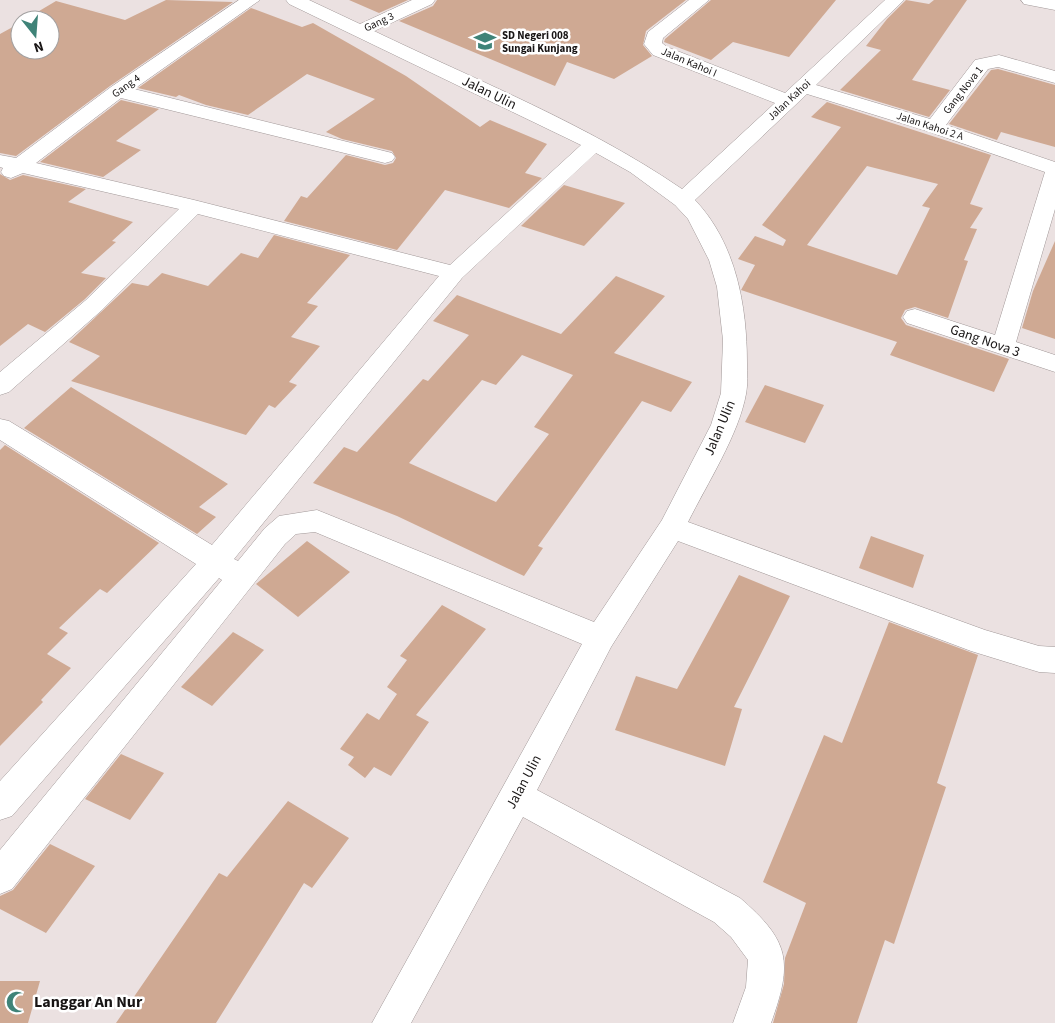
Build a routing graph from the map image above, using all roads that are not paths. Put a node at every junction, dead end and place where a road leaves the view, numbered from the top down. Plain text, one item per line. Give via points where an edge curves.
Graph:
1 (251, 0) edge
2 (295, 0) edge
3 (426, 0) edge
4 (700, 0) edge
5 (895, 0) edge
6 (1030, 0) edge
7 (1055, 5) edge
8 (360, 31) junction
9 (1055, 77) edge
10 (804, 87) junction
11 (118, 91) junction
12 (788, 101) junction
13 (934, 127) junction
14 (594, 144) junction
15 (385, 157) dead end
16 (1055, 169) edge
17 (6, 171) edge
18 (1055, 173) edge
19 (683, 200) junction
20 (194, 206) junction
21 (454, 273) junction
22 (915, 317) dead end
23 (1002, 347) junction
24 (1055, 364) edge
25 (0, 386) edge
26 (0, 428) edge
27 (672, 528) junction
28 (229, 569) junction
29 (600, 638) junction
30 (1055, 660) edge
31 (517, 796) junction
32 (0, 805) edge
33 (0, 877) edge
34 (391, 1023) edge
35 (752, 1023) edge

1 - 11 street, Gang 4
2 - 8 street, Jalan Ulin
3 - 8 street, Gang 3
4 - 12 street, Jalan Kahoi I via 654,36 653,44 660,51
5 - 10 street, Jalan Kahoi
6 - 7 street
8 - 14 street, Jalan Ulin
9 - 13 street, Gang Nova 1 via 999,61 982,64
10 - 12 street, Jalan Kahoi
10 - 13 street, Jalan Kahoi 2 A
11 - 15 street
11 - 17 street, Gang 4
12 - 19 street, Jalan Kahoi
13 - 16 street, Jalan Kahoi 2 A
14 - 19 street, Jalan Ulin via 637,168
14 - 21 street
17 - 20 street
18 - 23 street
19 - 27 street, Jalan Ulin via 698,216 720,260 729,287 735,340 734,393 724,425
20 - 21 street
20 - 25 street via 94,305
21 - 28 street
22 - 23 street, Gang Nova 3
23 - 24 street, Gang Nova 3
26 - 28 street
27 - 29 street, Jalan Ulin
27 - 30 street via 982,642 1039,659
28 - 29 street via 289,524 317,521
28 - 32 street
28 - 33 street
29 - 31 street, Jalan Ulin
31 - 34 street, Jalan Ulin
31 - 35 street via 727,910 751,930 768,954 765,990

